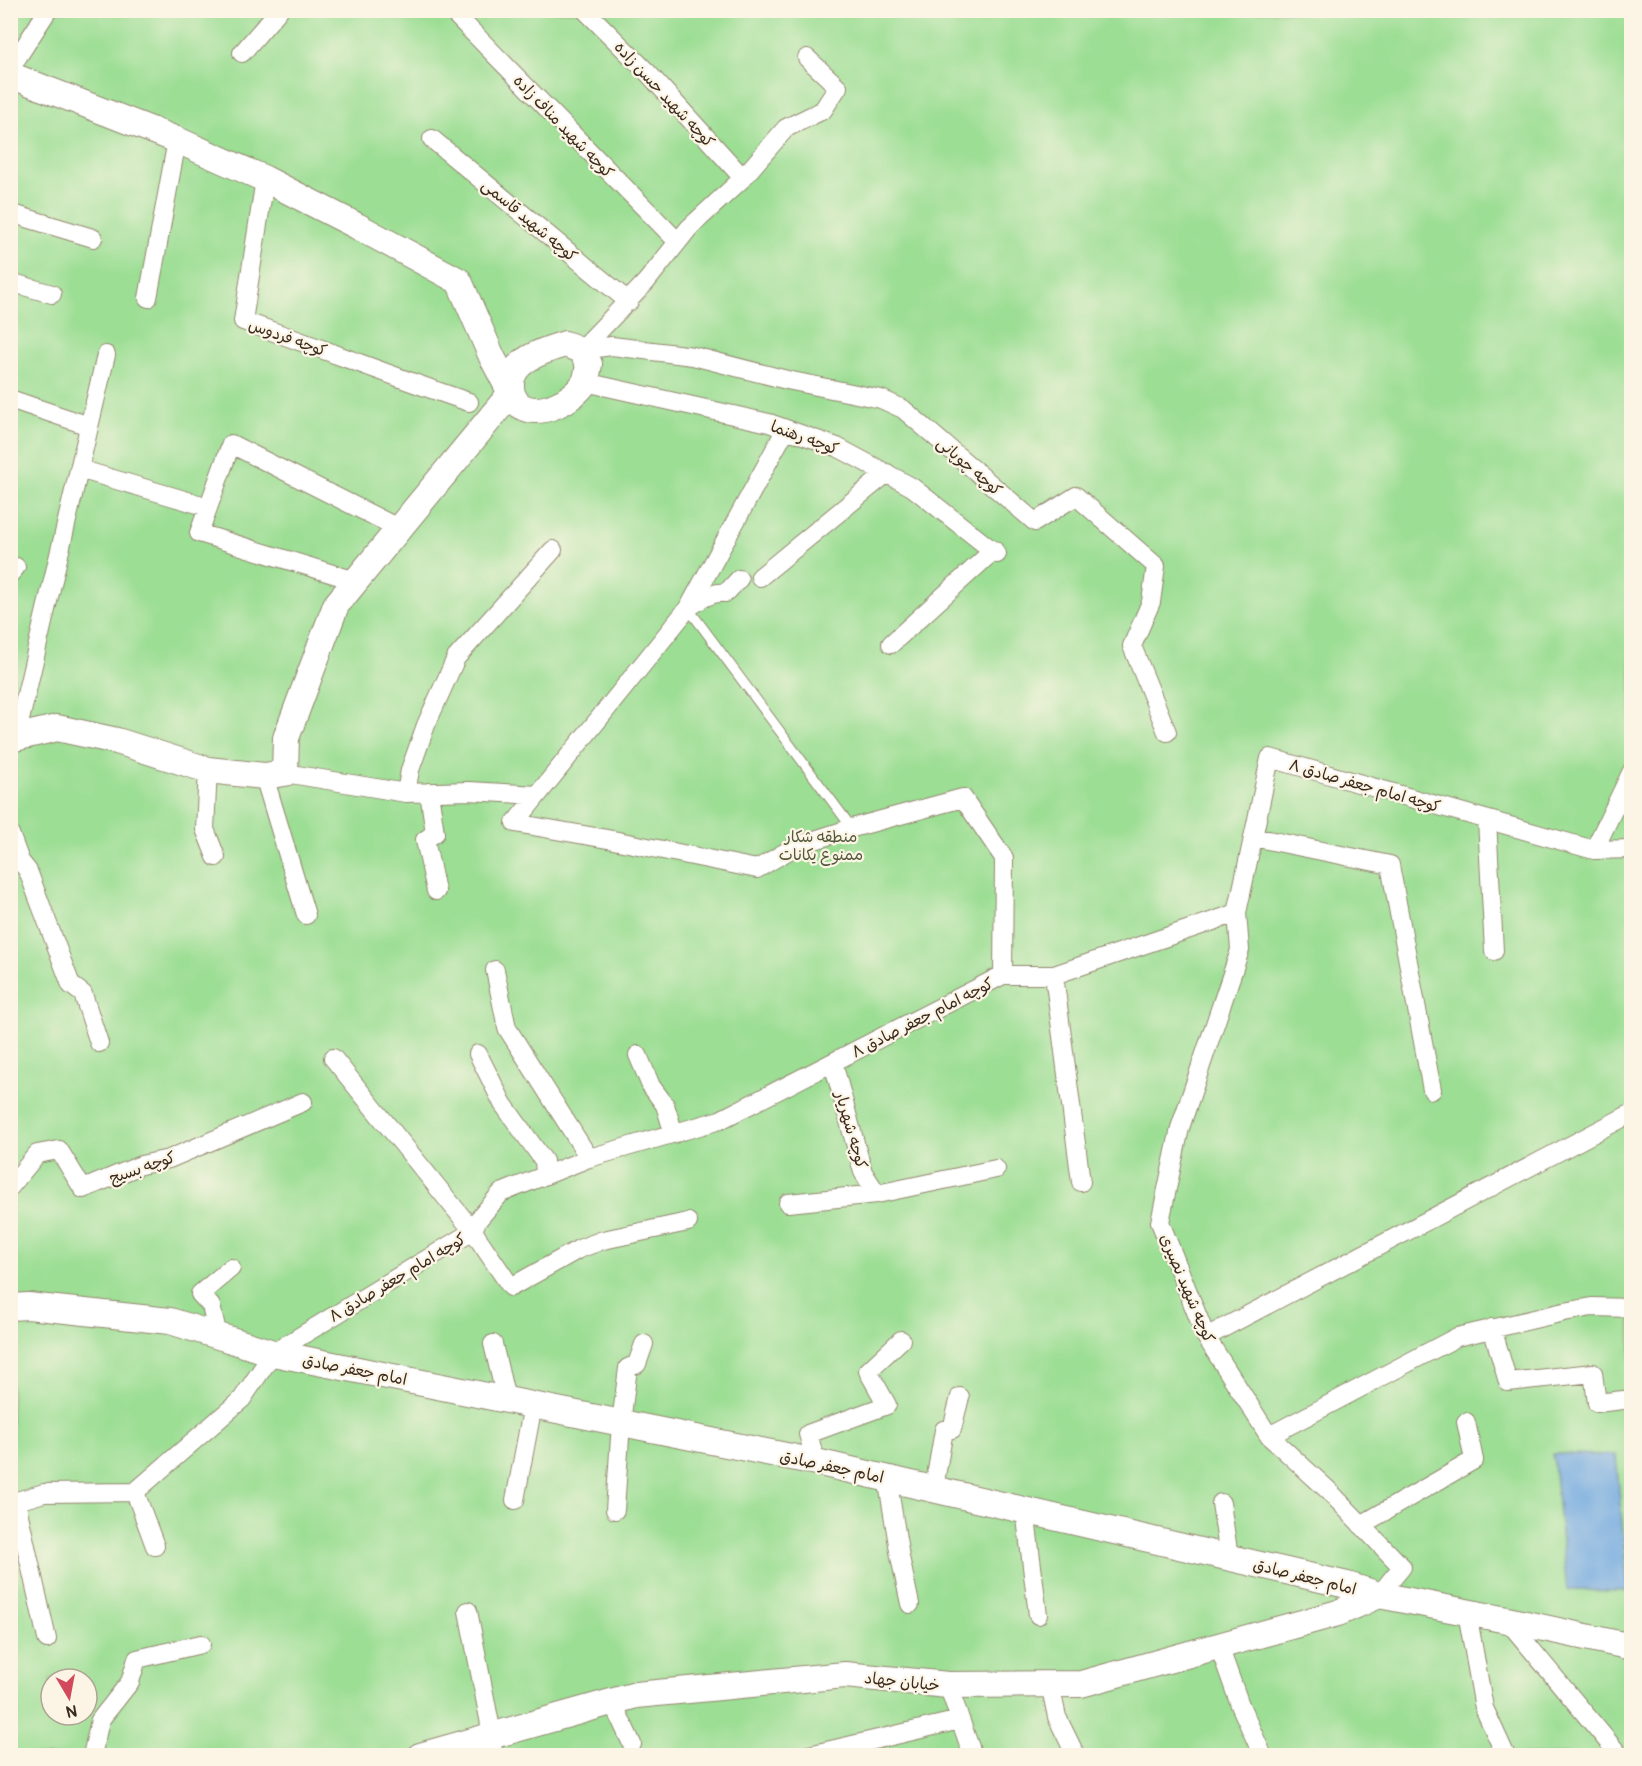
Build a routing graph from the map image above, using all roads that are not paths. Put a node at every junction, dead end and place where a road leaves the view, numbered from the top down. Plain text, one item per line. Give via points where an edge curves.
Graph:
1 (48, 10) edge
2 (279, 10) edge
3 (451, 10) edge
4 (585, 10) edge
5 (242, 53) dead end
6 (807, 58) dead end
7 (10, 69) edge
8 (10, 75) edge
9 (432, 139) dead end
10 (177, 140) junction
11 (742, 178) junction
12 (265, 179) junction
13 (10, 213) edge
14 (93, 238) dead end
15 (678, 243) junction
16 (10, 282) edge
17 (52, 294) dead end
18 (148, 298) dead end
19 (629, 302) junction
20 (582, 350) junction
21 (106, 355) dead end
22 (585, 382) junction
23 (511, 393) junction
24 (10, 399) edge
25 (469, 402) dead end
26 (89, 426) junction
27 (786, 429) junction
28 (79, 469) junction
29 (887, 473) junction
30 (208, 507) junction
31 (398, 528) junction
32 (553, 550) dead end
33 (760, 577) dead end
34 (739, 579) dead end
35 (356, 581) junction
36 (688, 608) junction
37 (891, 644) dead end
38 (10, 690) edge
39 (15, 731) edge
40 (1167, 732) dead end
41 (208, 770) junction
42 (1632, 771) edge
43 (274, 775) junction
44 (429, 792) junction
45 (406, 793) junction
46 (537, 795) junction
47 (1487, 820) junction
48 (852, 828) junction
49 (10, 834) edge
50 (1253, 837) junction
51 (1632, 849) edge
52 (1594, 850) junction
53 (216, 856) dead end
54 (436, 891) dead end
55 (1237, 913) junction
56 (306, 915) dead end
57 (1494, 951) dead end
58 (495, 970) dead end
59 (1003, 975) junction
60 (1054, 975) junction
61 (99, 1043) dead end
62 (478, 1054) dead end
63 (638, 1055) dead end
64 (333, 1058) dead end
65 (833, 1062) junction
66 (1432, 1090) dead end
67 (303, 1102) dead end
68 (1632, 1113) edge
69 (674, 1134) junction
70 (589, 1158) junction
71 (996, 1169) dead end
72 (545, 1175) junction
73 (1081, 1182) dead end
74 (10, 1187) edge
75 (878, 1194) junction
76 (788, 1203) dead end
77 (688, 1222) dead end
78 (472, 1231) junction
79 (231, 1268) dead end
80 (16, 1303) edge
81 (1632, 1308) edge
82 (1492, 1328) junction
83 (218, 1336) junction
84 (1206, 1337) junction
85 (901, 1340) dead end
86 (493, 1344) dead end
87 (644, 1344) dead end
88 (273, 1353) junction
89 (960, 1397) dead end
90 (1632, 1399) edge
91 (506, 1400) junction
92 (534, 1405) junction
93 (1466, 1422) dead end
94 (621, 1423) junction
95 (1269, 1436) junction
96 (816, 1462) junction
97 (887, 1477) junction
98 (934, 1488) junction
99 (135, 1492) junction
100 (515, 1500) dead end
101 (13, 1502) edge
102 (1221, 1503) dead end
103 (615, 1510) dead end
104 (1025, 1510) junction
105 (1361, 1525) junction
106 (155, 1546) dead end
107 (1229, 1557) junction
108 (1379, 1595) junction
109 (910, 1604) dead end
110 (468, 1611) dead end
111 (1467, 1612) junction
112 (1038, 1615) dead end
113 (1507, 1620) junction
114 (47, 1639) dead end
115 (201, 1644) dead end
116 (1219, 1646) junction
117 (1632, 1647) edge
118 (1050, 1684) junction
119 (948, 1685) junction
120 (612, 1701) junction
121 (960, 1720) junction
122 (632, 1744) dead end
123 (492, 1746) edge
124 (92, 1755) edge
125 (420, 1755) edge
126 (805, 1755) edge
127 (973, 1755) edge
128 (1076, 1755) edge
129 (1263, 1755) edge
130 (1506, 1755) edge
131 (1620, 1755) edge

1 - 7 street
2 - 5 street
3 - 15 street, کوچه شهید مناف زاده
4 - 11 street, کوچه شهید حسن زاده via 648,73
6 - 11 street via 838,87 823,110 786,128
8 - 10 main road
9 - 19 street, کوچه شهید قاسمی
10 - 12 main road
10 - 18 street
11 - 15 street
12 - 23 main road via 459,281
12 - 25 street, کوچه فردوس via 243,321
13 - 14 street
15 - 19 street
16 - 17 street
19 - 20 street
20 - 22 main road via 589,364
20 - 23 main road via 565,344 533,356 511,378
20 - 40 street, کوچه چوپانی via 612,346 693,356 881,399 903,409 1035,522 1076,496 1156,566 1151,602 1132,646
21 - 26 street
22 - 23 main road via 570,397 532,410 519,405
22 - 27 street, کوچه رهنما
23 - 31 main road
24 - 26 street
26 - 28 street
27 - 29 street, کوچه رهنما via 837,447
27 - 36 street
28 - 30 street
28 - 39 street
29 - 33 street
29 - 37 street, کوچه رهنما via 912,487 996,552
30 - 31 street via 231,444
30 - 35 street via 200,533
31 - 35 main road
32 - 45 street via 456,658 426,725
34 - 36 street via 726,593 701,599
35 - 43 main road via 336,605
36 - 46 street
36 - 48 lane
38 - 39 street
39 - 41 main road via 57,728 117,741
41 - 43 main road
41 - 53 street via 205,829
42 - 52 street
43 - 45 street
43 - 56 street
44 - 45 street
44 - 46 street
44 - 54 street via 435,833 425,840
46 - 48 street via 515,823 757,869 796,846
47 - 50 street, کوچه امام جعفر صادق ۸ via 1270,758
47 - 52 street, کوچه امام جعفر صادق ۸
47 - 57 street
48 - 59 street via 963,798 1004,858
49 - 61 street via 71,985 83,994
50 - 55 street, کوچه امام جعفر صادق ۸
50 - 66 street via 1390,865
51 - 52 street, کوچه امام جعفر صادق ۸
55 - 60 street, کوچه امام جعفر صادق ۸
55 - 84 street, کوچه شهید نصیری via 1240,950 1180,1128 1160,1222
58 - 70 street via 507,1028
59 - 60 street, کوچه امام جعفر صادق ۸
59 - 65 street, کوچه امام جعفر صادق ۸
60 - 73 street
62 - 72 street via 503,1104 544,1161
63 - 69 street via 651,1086 665,1105
64 - 78 street
65 - 69 street, کوچه امام جعفر صادق ۸ via 720,1120
65 - 75 street, کوچه شهریار via 863,1172
67 - 74 street, کوچه بسیج via 169,1159 141,1165 83,1189 59,1150 37,1154
68 - 84 street
69 - 70 street, کوچه امام جعفر صادق ۸
70 - 72 street, کوچه امام جعفر صادق ۸
71 - 75 street
72 - 78 street, کوچه امام جعفر صادق ۸ via 501,1193
75 - 76 street
77 - 78 street via 603,1240 511,1287
78 - 88 street, کوچه امام جعفر صادق ۸
79 - 83 street via 200,1294 210,1306
80 - 83 main road, امام جعفر صادق via 170,1322
81 - 82 street via 1592,1307
82 - 90 street via 1508,1382 1593,1373 1597,1403
82 - 95 street via 1457,1337
83 - 88 main road, امام جعفر صادق
84 - 95 street, کوچه شهید نصیری
85 - 96 street via 868,1371 887,1406 808,1434
86 - 91 street
87 - 94 street via 637,1364 628,1368
88 - 91 main road, امام جعفر صادق
88 - 99 street via 242,1399
89 - 98 street via 952,1429 944,1430
91 - 92 main road, امام جعفر صادق
92 - 94 main road, امام جعفر صادق
92 - 100 street
93 - 105 street via 1474,1460
94 - 96 main road, امام جعفر صادق
94 - 103 street
95 - 105 street, کوچه شهید نصیری
96 - 97 main road, امام جعفر صادق
97 - 98 main road, امام جعفر صادق
97 - 109 street
98 - 104 main road, امام جعفر صادق
99 - 101 street via 44,1493
99 - 106 street
101 - 114 street
102 - 107 street
104 - 107 main road, امام جعفر صادق
104 - 112 street
105 - 108 street, کوچه شهید نصیری via 1402,1567
107 - 108 main road, امام جعفر صادق
108 - 111 main road, امام جعفر صادق
108 - 116 main road, خیابان جهاد via 1338,1613
110 - 123 street
111 - 113 main road, امام جعفر صادق
111 - 130 street via 1484,1708
113 - 117 main road, امام جعفر صادق
113 - 131 street
115 - 124 street via 137,1659 129,1682 100,1720
116 - 118 main road, خیابان جهاد via 1081,1684
116 - 129 street via 1239,1705
118 - 119 main road, خیابان جهاد
118 - 128 street via 1057,1717
119 - 120 main road, خیابان جهاد via 845,1675 636,1695
119 - 121 street
120 - 122 street
120 - 123 main road, خیابان جهاد
121 - 126 street
121 - 127 street
123 - 125 main road, خیابان جهاد

